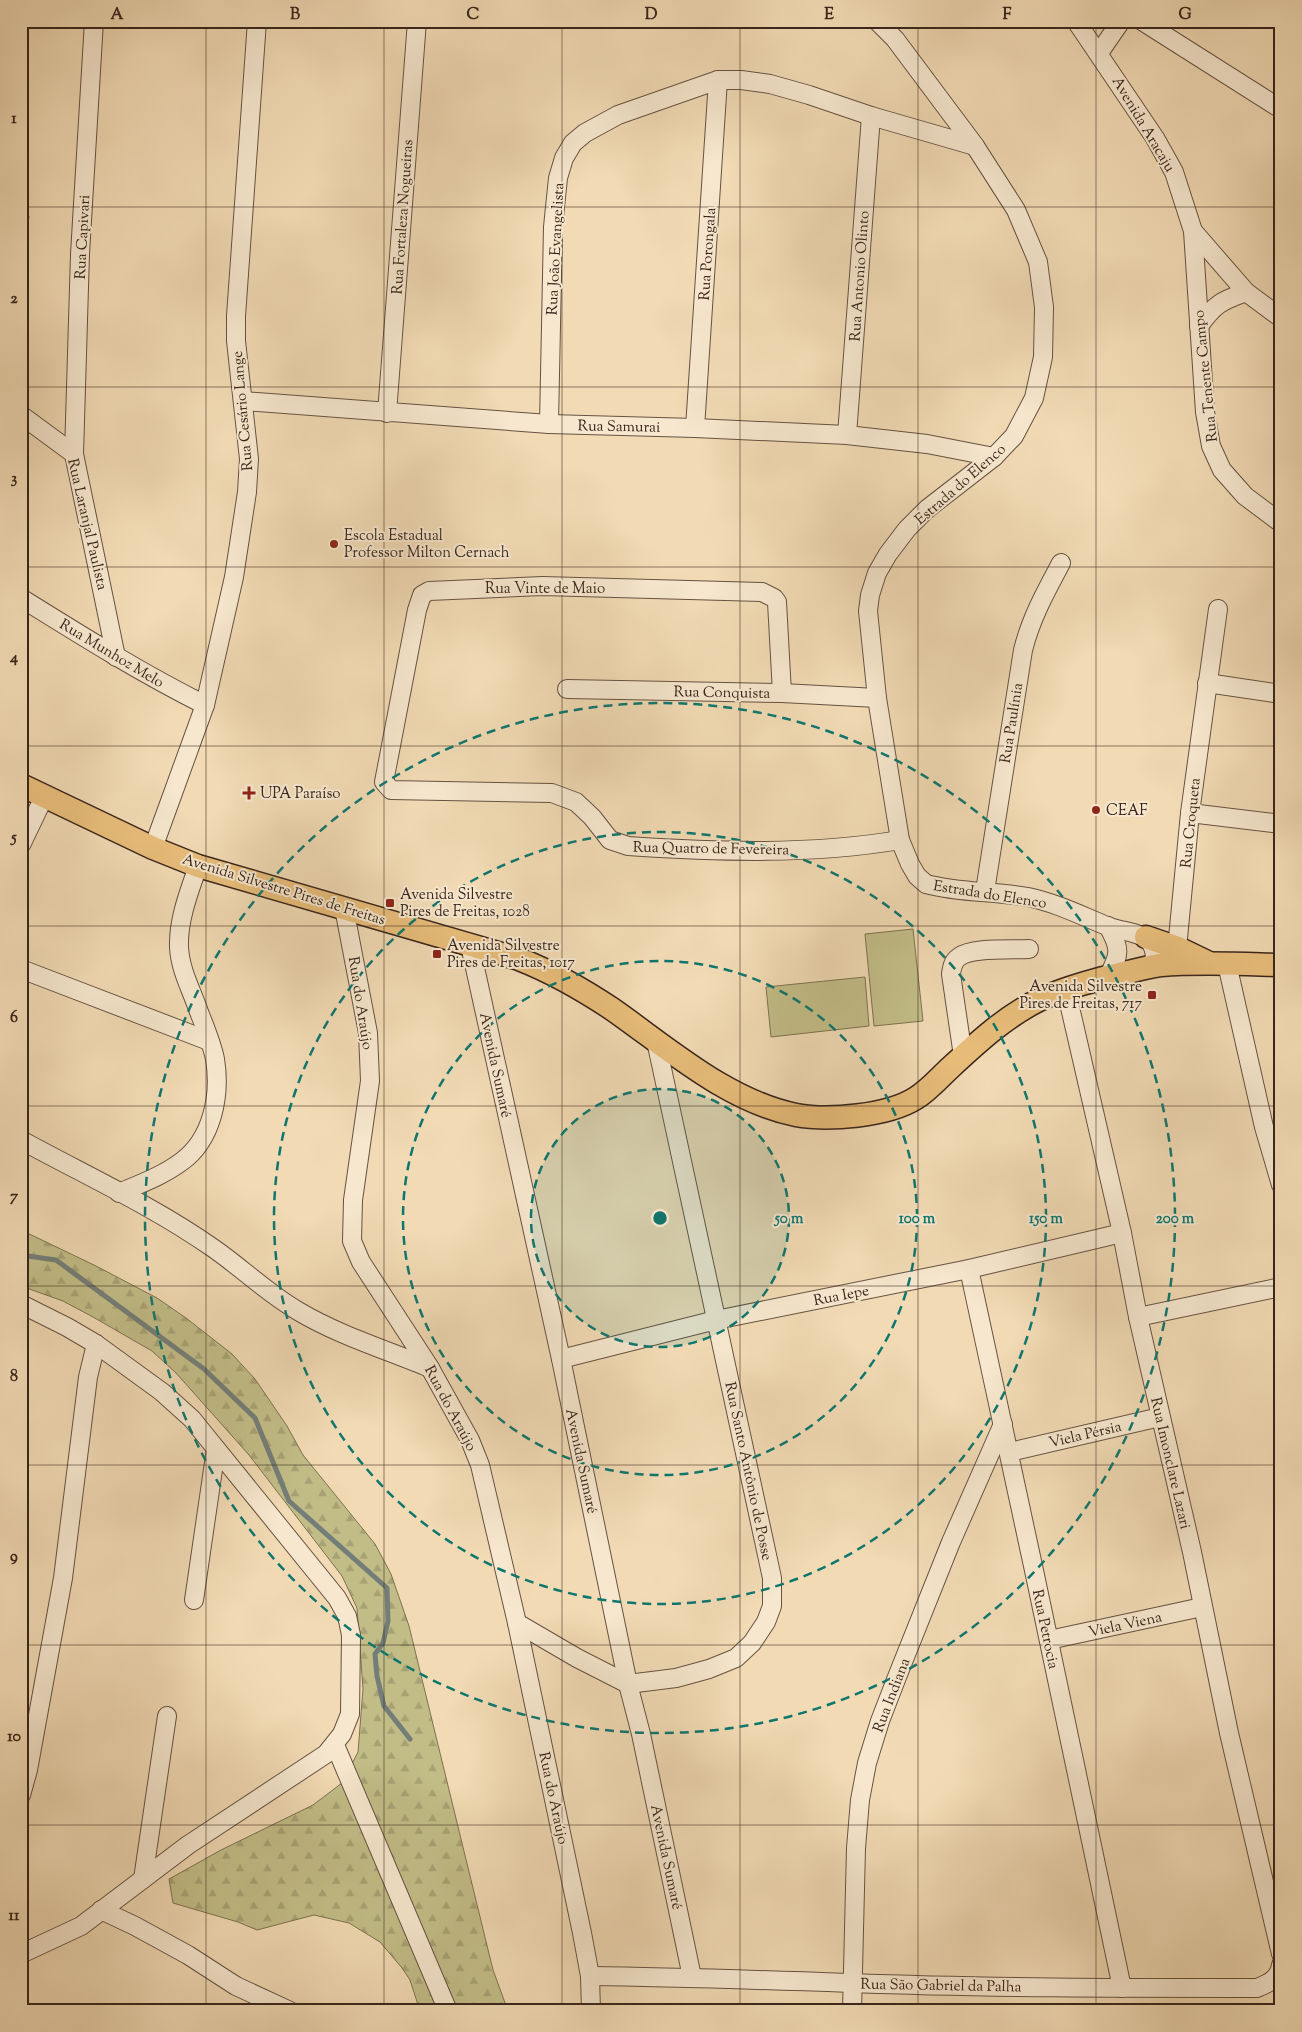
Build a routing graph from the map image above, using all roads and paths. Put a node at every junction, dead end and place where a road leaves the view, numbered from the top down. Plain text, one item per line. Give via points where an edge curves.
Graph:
1 (94, 21) edge
2 (257, 21) edge
3 (417, 21) edge
4 (877, 21) edge
5 (1076, 21) edge
6 (1121, 21) edge
7 (1142, 21) edge
8 (1099, 53) junction
9 (718, 80) junction
10 (1281, 109) edge
11 (871, 116) junction
12 (975, 146) junction
13 (1193, 231) junction
14 (1246, 292) junction
15 (1281, 318) edge
16 (1199, 326) junction
17 (243, 401) junction
18 (387, 413) junction
19 (21, 415) edge
20 (549, 424) junction
21 (696, 428) junction
22 (847, 435) junction
23 (74, 454) junction
24 (994, 457) junction
25 (1281, 523) edge
26 (1061, 563) dead end
27 (21, 598) edge
28 (1218, 608) dead end
29 (116, 657) junction
30 (1207, 682) junction
31 (567, 689) dead end
32 (782, 693) junction
33 (1281, 694) edge
34 (877, 698) junction
35 (205, 705) junction
36 (21, 785) edge
37 (391, 790) joint
38 (44, 797) junction
39 (1190, 813) junction
40 (1281, 824) edge
41 (900, 840) junction
42 (21, 845) edge
43 (153, 848) junction
44 (198, 866) junction
45 (985, 891) junction
46 (344, 908) junction
47 (1108, 926) junction
48 (1146, 937) joint
49 (470, 945) junction
50 (1029, 949) dead end
51 (1169, 960) junction
52 (1219, 964) junction
53 (1281, 965) edge
54 (21, 970) edge
55 (1108, 977) junction
56 (1066, 990) junction
57 (209, 1041) junction
58 (656, 1041) junction
59 (963, 1056) junction
60 (1272, 1126) edge
61 (21, 1140) edge
62 (1281, 1184) edge
63 (119, 1193) junction
64 (1122, 1233) junction
65 (969, 1269) junction
66 (1281, 1287) edge
67 (21, 1304) edge
68 (1138, 1317) junction
69 (716, 1320) junction
70 (96, 1344) junction
71 (561, 1359) junction
72 (430, 1368) junction
73 (1160, 1417) junction
74 (1003, 1424) junction
75 (216, 1449) junction
76 (1010, 1452) junction
77 (194, 1600) dead end
78 (1202, 1607) junction
79 (517, 1623) junction
80 (1049, 1640) junction
81 (628, 1684) junction
82 (168, 1716) dead end
83 (335, 1745) junction
84 (21, 1795) edge
85 (143, 1879) junction
86 (102, 1910) junction
87 (1279, 1945) edge
88 (21, 1954) edge
89 (1281, 1965) edge
90 (590, 1976) junction
91 (692, 1977) junction
92 (852, 1983) junction
93 (1122, 1988) junction
94 (290, 2011) edge
95 (448, 2011) edge
96 (591, 2011) edge
97 (852, 2011) edge

1 - 23 street, Rua Capivari via 80,254
2 - 17 street, Rua Cesário Lange via 236,316
3 - 18 street, Rua Fortaleza Nogueiras
4 - 12 street, Estrada do Elenco via 895,39
5 - 8 street, Avenida Aracaju
6 - 8 street
7 - 10 street
8 - 13 street, Avenida Aracaju via 1174,172
9 - 11 street, Rua João Evangelista via 770,84
9 - 20 street, Rua João Evangelista via 618,115 585,133 573,143 564,158 558,178 553,227
9 - 21 street, Rua Porongala
11 - 12 street, Rua João Evangelista
11 - 22 street, Rua Antonio Olinto
12 - 24 street, Estrada do Elenco via 1016,210 1038,262 1044,308 1043,357 1034,398 1014,436
13 - 14 street, Avenida Aracaju
13 - 16 street, Rua Tenente Campo
14 - 15 street, Avenida Aracaju
14 - 16 street via 1215,306
16 - 25 street, Rua Tenente Campo via 1205,412 1211,446 1222,470 1245,496
17 - 18 street, Rua Samurai
17 - 35 street, Rua Cesário Lange via 249,459 247,492 234,578
18 - 20 street, Rua Samurai
19 - 23 street, Rua Laranjal Paulista
20 - 21 street, Rua Samurai
21 - 22 street, Rua Samurai
22 - 24 street, Rua Samurai via 927,444
23 - 29 street, Rua Laranjal Paulista
24 - 34 street, Estrada do Elenco via 907,529 877,573 868,611
26 - 45 street, Rua Paulínia via 1037,608 1023,650
27 - 29 street, Rua Munhoz Melo
28 - 30 street, Rua Croqueta
29 - 35 street, Rua Munhoz Melo
30 - 33 street
30 - 39 street, Rua Croqueta
31 - 32 street, Rua Conquista
32 - 34 street, Rua Conquista
32 - 37 street, Rua Vinte de Maio via 777,602 762,592 542,586 429,591 422,595 417,610 384,782
34 - 41 street, Estrada do Elenco
35 - 43 street, Rua Cesário Lange
36 - 38 main road, Avenida Silvestre Pires de Freitas
37 - 41 street, Rua Quatro de Fevereira via 552,793 576,802 610,840 628,846 773,851 853,847
38 - 42 street
38 - 43 main road, Avenida Silvestre Pires de Freitas
39 - 40 street
39 - 51 street, Rua Croqueta
41 - 45 street, Estrada do Elenco via 917,876 926,884
43 - 44 main road, Avenida Silvestre Pires de Freitas
44 - 46 main road, Avenida Silvestre Pires de Freitas
44 - 57 street via 181,924 179,949
45 - 47 street, Estrada do Elenco via 1055,904
46 - 49 main road, Avenida Silvestre Pires de Freitas
46 - 72 street, Rua do Araújo via 368,1033 370,1081 353,1200 352,1241 361,1262
47 - 48 street, Estrada do Elenco
47 - 55 street via 1118,950
48 - 51 main road
49 - 58 main road, Avenida Silvestre Pires de Freitas via 547,970 579,987
49 - 71 street, Avenida Sumaré
50 - 59 street via 968,952 952,965
51 - 52 main road
51 - 55 main road, Avenida Silvestre Pires de Freitas
52 - 53 main road
52 - 60 street
54 - 57 street
55 - 56 main road, Avenida Silvestre Pires de Freitas
56 - 59 main road, Avenida Silvestre Pires de Freitas via 1015,1013
56 - 64 street, Rua Imonclare Lazari
57 - 63 street via 217,1091 212,1120 200,1141 182,1162
58 - 59 main road, Avenida Silvestre Pires de Freitas via 706,1077 764,1105 796,1115 829,1117 898,1107 917,1098
58 - 69 street, Rua Santo Antônio de Posse
60 - 62 street
61 - 63 street
63 - 72 street via 212,1248 299,1312
64 - 65 street, Rua Iepe
64 - 68 street, Rua Imonclare Lazari
65 - 69 street, Rua Iepe
65 - 74 street, Rua Petrocia
66 - 68 street
67 - 70 street
68 - 73 street, Rua Imonclare Lazari
69 - 71 street, Rua Iepe
69 - 81 street, Rua Santo Antônio de Posse via 772,1578 772,1606 752,1643 736,1658 676,1678
70 - 75 street via 162,1392 192,1419
70 - 84 street via 88,1377 63,1578
71 - 81 street, Avenida Sumaré
72 - 79 street, Rua do Araújo via 470,1440 480,1465
73 - 76 street, Viela Pérsia
73 - 78 street, Rua Imonclare Lazari
74 - 76 street, Rua Petrocia
74 - 92 street, Rua Indiana via 896,1677 867,1763 856,1848
75 - 77 street
75 - 83 street via 337,1598 347,1616 351,1635 350,1714
76 - 80 street, Rua Petrocia
78 - 80 street, Viela Viena
78 - 87 street, Rua Imonclare Lazari via 1228,1733
79 - 81 street
79 - 90 street, Rua do Araújo
80 - 93 street, Rua Petrocia
81 - 91 street, Avenida Sumaré
82 - 85 street
83 - 85 street
83 - 95 street
85 - 86 street
86 - 88 street via 81,1926
86 - 94 street via 170,1945 236,1986
89 - 93 street, Rua São Gabriel da Palha via 1272,1982 1257,1988
90 - 91 street, Rua São Gabriel da Palha
90 - 96 street, Rua do Araújo
91 - 92 street, Rua São Gabriel da Palha
92 - 93 street, Rua São Gabriel da Palha
92 - 97 street, Rua Indiana

